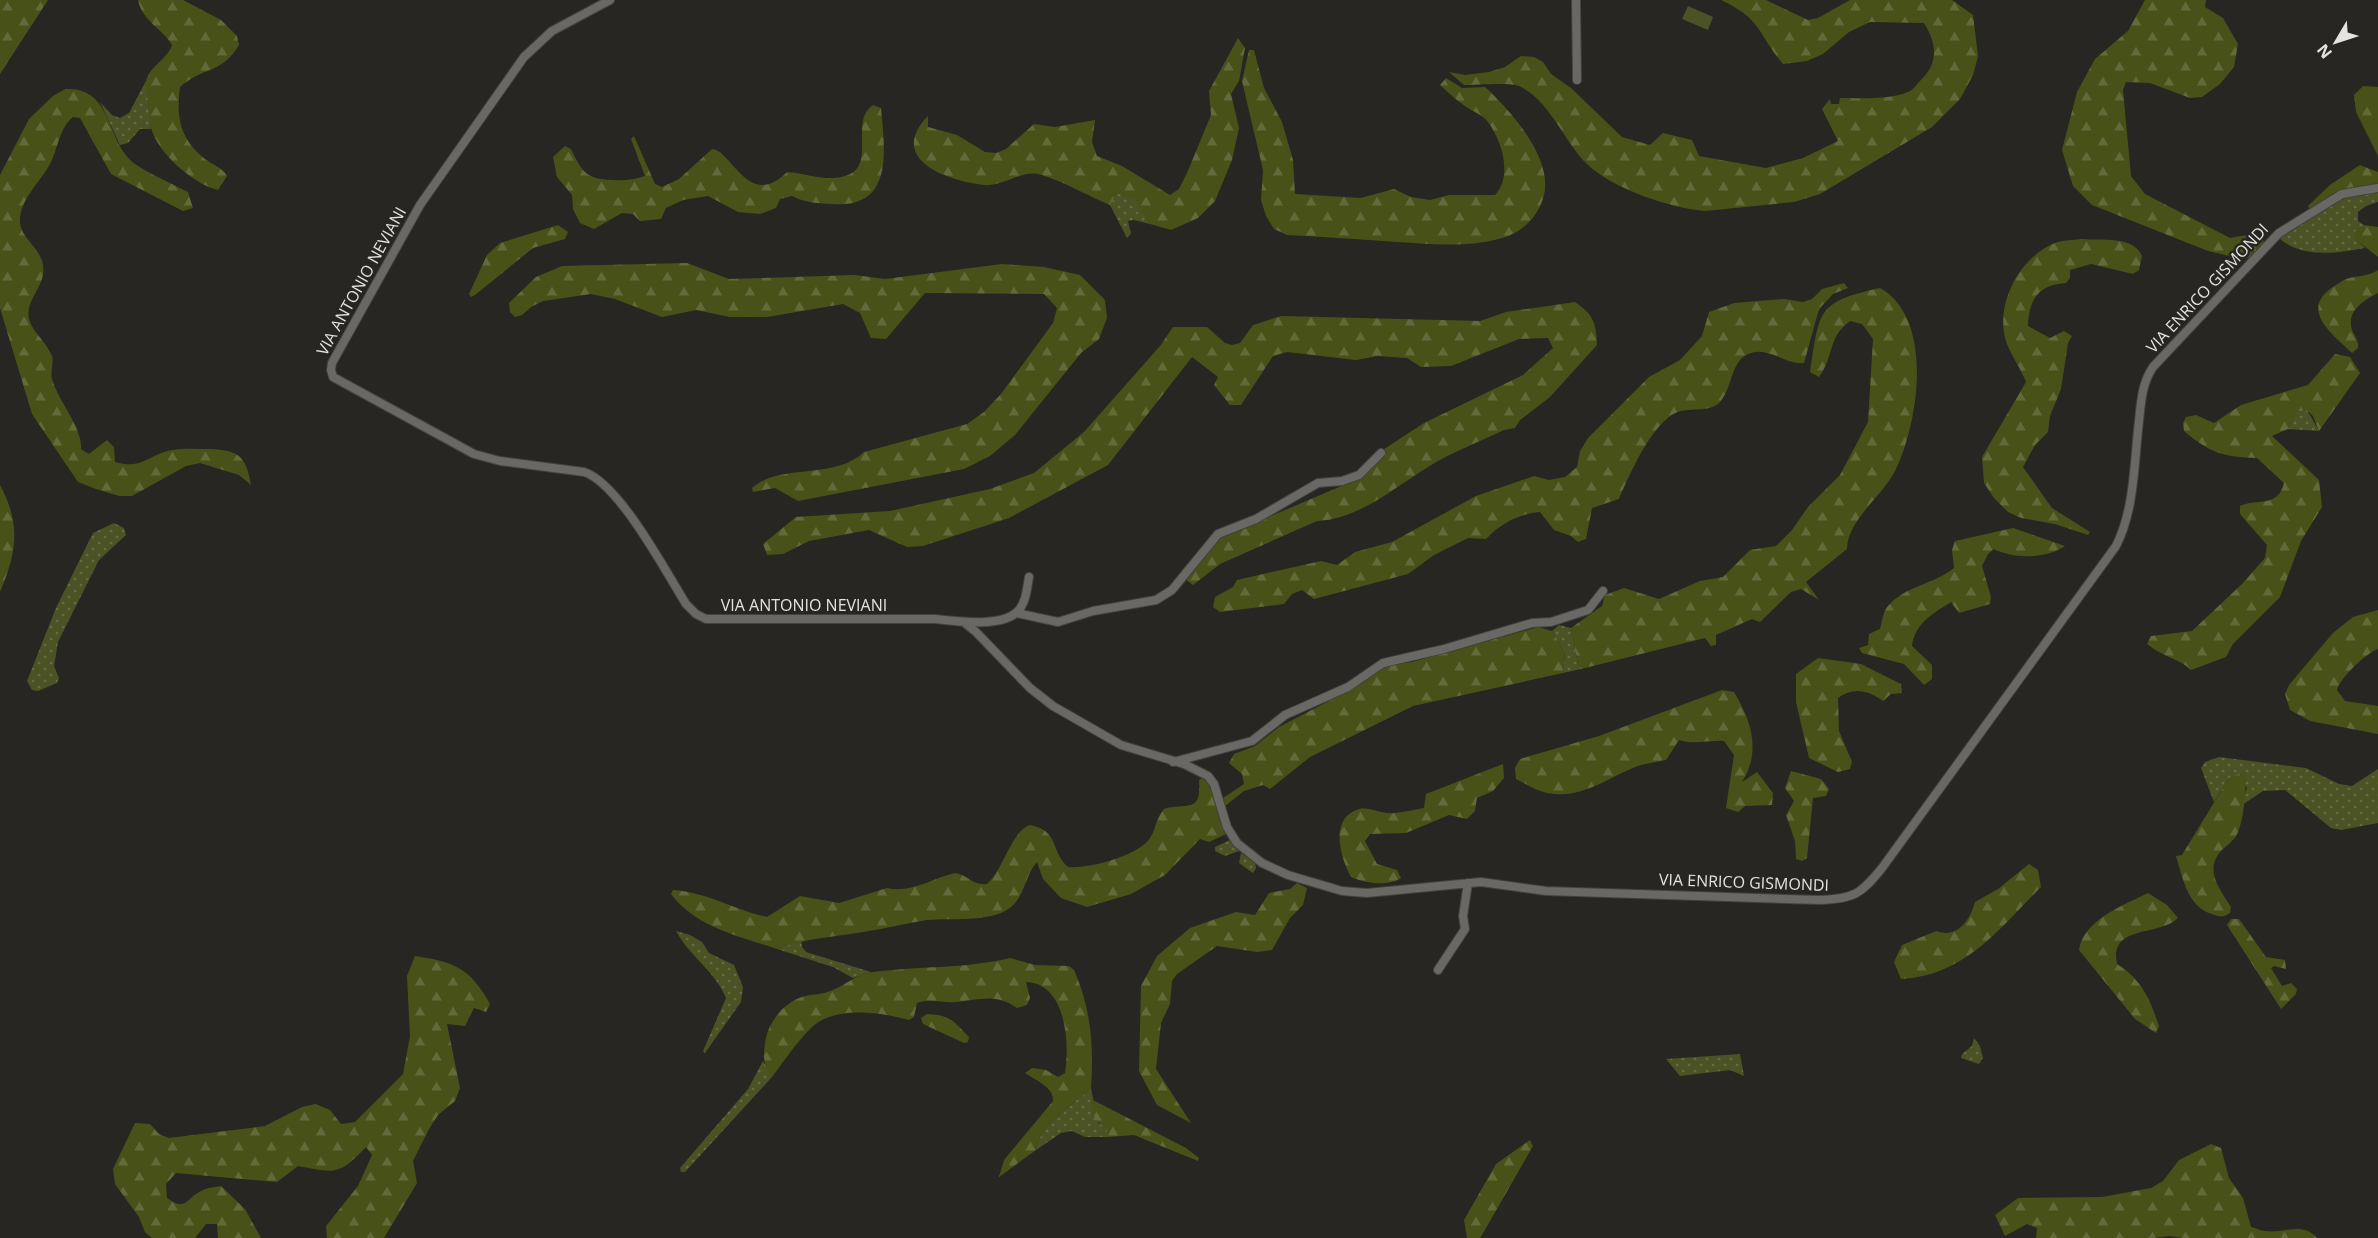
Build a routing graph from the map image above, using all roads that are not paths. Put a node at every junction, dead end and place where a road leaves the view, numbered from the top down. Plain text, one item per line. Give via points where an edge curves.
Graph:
1 (610, 0) edge
2 (1576, 0) edge
3 (1577, 80) dead end
4 (2378, 188) edge
5 (1381, 453) dead end
6 (1029, 577) dead end
7 (1603, 591) dead end
8 (1016, 613) junction
9 (966, 624) junction
10 (1173, 762) junction
11 (1467, 883) junction
12 (1438, 970) dead end

1 - 9 street, VIA ANTONIO NEVIANI via 552,31 524,57 414,215 332,363 332,376 474,454 584,472 598,478 617,497 686,604 703,618 934,619
2 - 3 street
4 - 11 street, VIA ENRICO GISMONDI via 2342,194 2278,233 2152,369 2142,393 2130,495 2116,546 1863,890 1849,898 1820,900 1546,891
5 - 8 street via 1359,475 1318,483 1256,519 1218,534 1172,590 1156,600 1093,611 1058,622
6 - 8 street
7 - 10 street via 1588,610 1383,663 1348,687 1285,716 1252,741
8 - 9 street, VIA ANTONIO NEVIANI
9 - 10 street, VIA ENRICO GISMONDI via 1053,706 1121,745
10 - 11 street, VIA ENRICO GISMONDI via 1210,778 1227,827 1237,843 1251,856 1282,873 1342,891 1367,893
11 - 12 street via 1465,929

